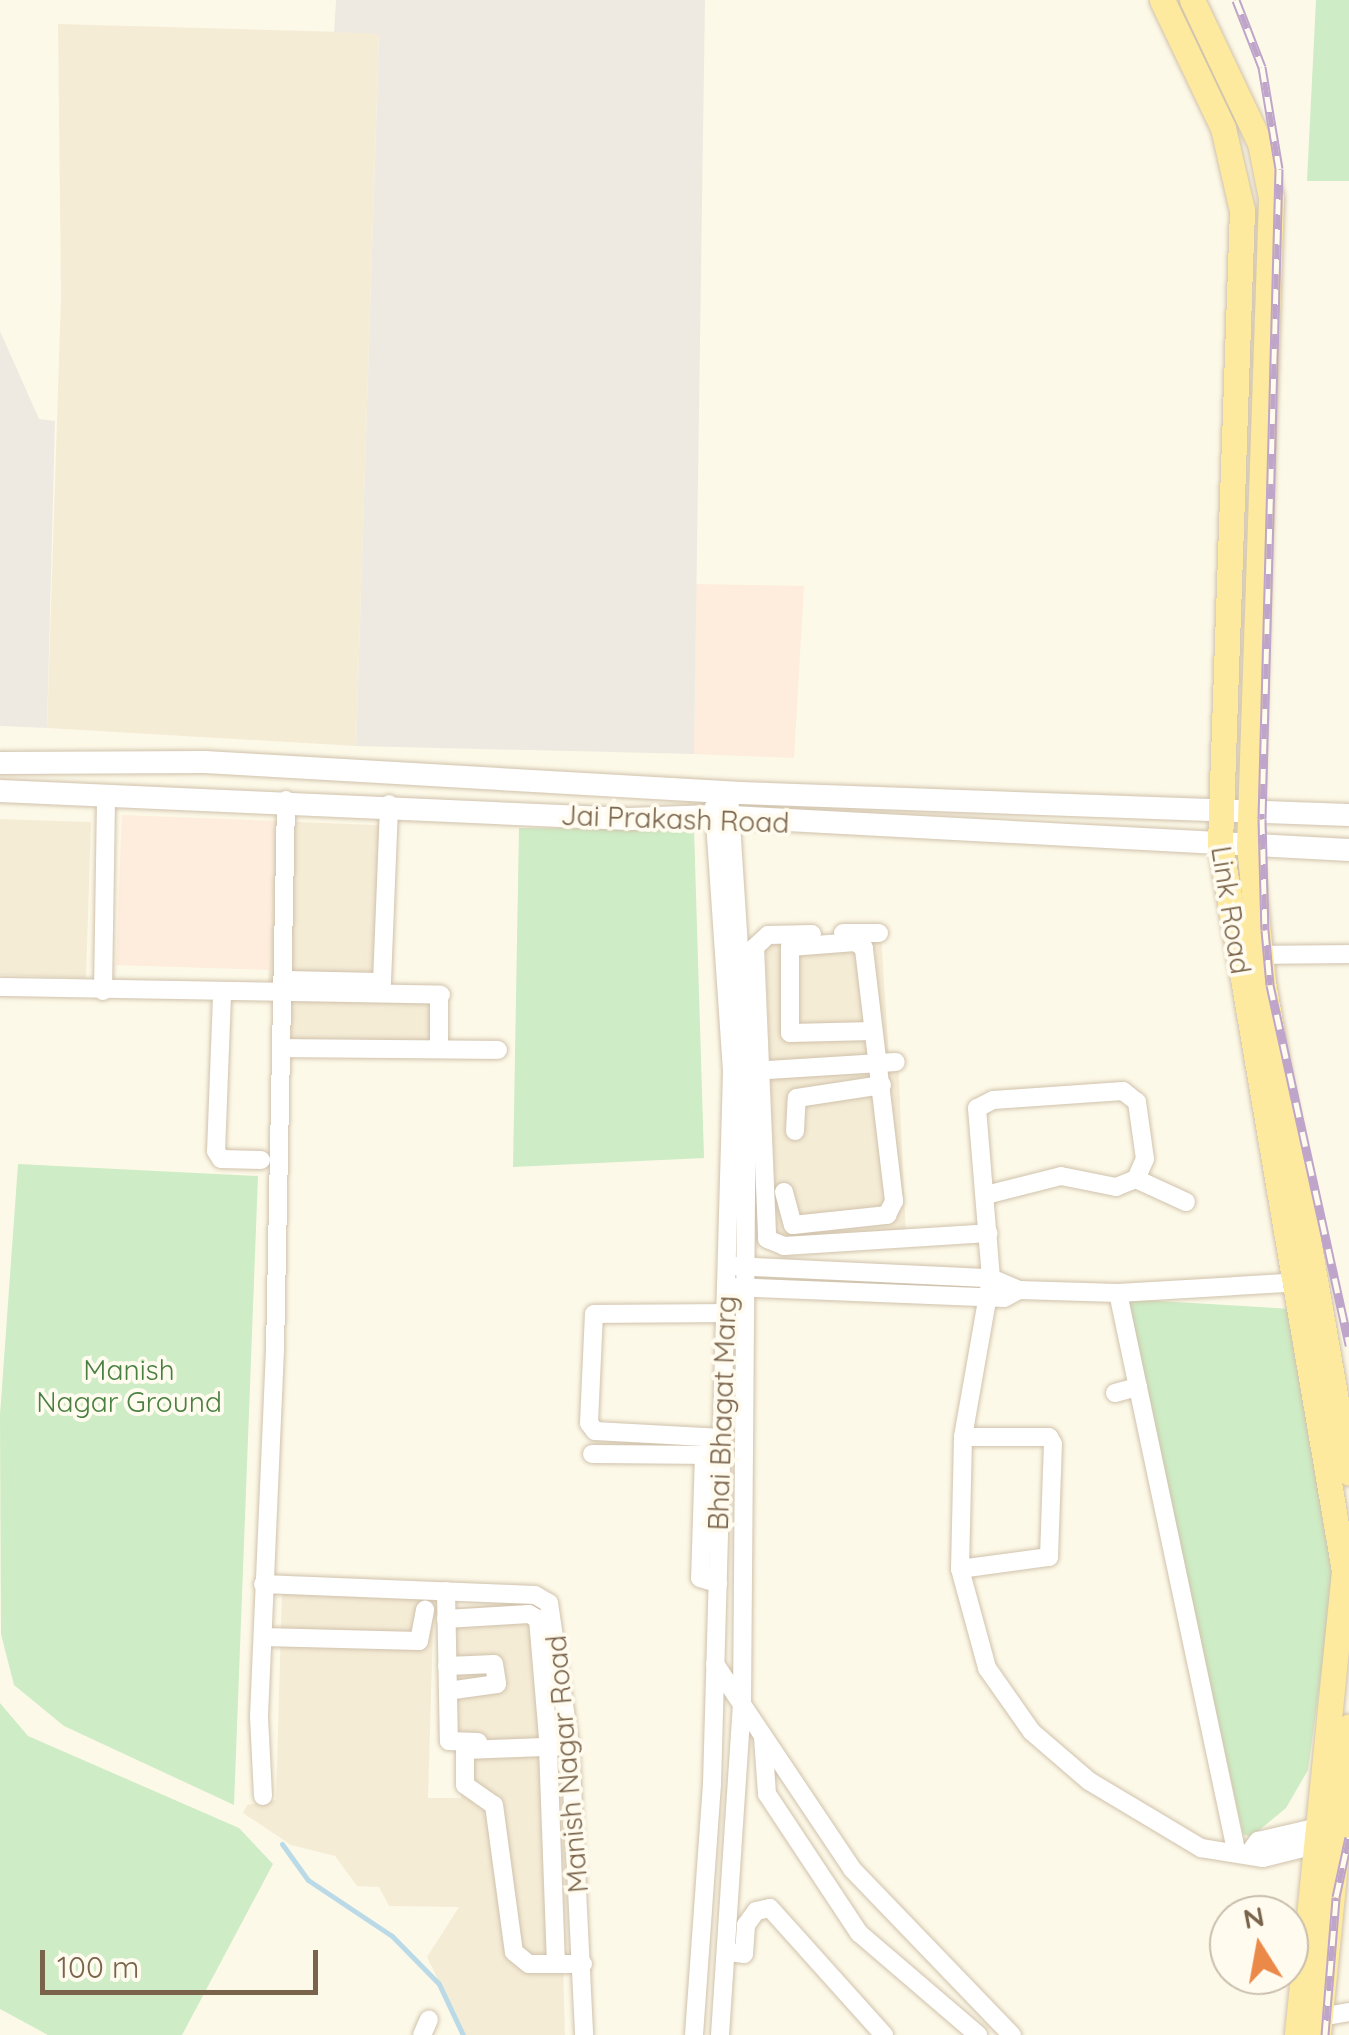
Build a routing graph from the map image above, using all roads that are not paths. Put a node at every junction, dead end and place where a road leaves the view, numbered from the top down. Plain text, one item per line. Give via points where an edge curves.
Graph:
1 (1162, 0) edge
2 (1192, 0) edge
3 (0, 763) edge
4 (0, 791) edge
5 (724, 792) junction
6 (106, 796) junction
7 (286, 800) junction
8 (388, 804) junction
9 (1218, 810) junction
10 (1249, 811) junction
11 (1349, 816) edge
12 (721, 817) junction
13 (1220, 844) junction
14 (1250, 846) junction
15 (1349, 850) edge
16 (878, 932) dead end
17 (1349, 954) edge
18 (1249, 955) junction
19 (0, 987) edge
20 (102, 991) junction
21 (290, 991) junction
22 (222, 996) junction
23 (873, 1031) junction
24 (282, 1048) junction
25 (438, 1049) junction
26 (498, 1050) dead end
27 (887, 1063) junction
28 (746, 1071) junction
29 (882, 1085) junction
30 (795, 1132) dead end
31 (260, 1160) dead end
32 (1136, 1179) junction
33 (784, 1192) dead end
34 (986, 1195) junction
35 (1186, 1202) dead end
36 (989, 1233) junction
37 (734, 1266) junction
38 (1306, 1282) junction
39 (734, 1287) junction
40 (988, 1288) junction
41 (1118, 1293) junction
42 (725, 1313) junction
43 (723, 1373) junction
44 (743, 1373) junction
45 (1138, 1387) junction
46 (1114, 1393) dead end
47 (963, 1437) junction
48 (716, 1449) junction
49 (592, 1454) dead end
50 (1349, 1474) edge
51 (960, 1570) junction
52 (264, 1584) junction
53 (446, 1591) junction
54 (425, 1610) dead end
55 (446, 1618) junction
56 (264, 1638) junction
57 (715, 1664) junction
58 (447, 1666) junction
59 (448, 1691) junction
60 (742, 1704) junction
61 (1349, 1727) edge
62 (763, 1736) junction
63 (548, 1742) junction
64 (569, 1742) junction
65 (263, 1796) dead end
66 (711, 1798) junction
67 (736, 1800) junction
68 (1332, 1831) edge
69 (1243, 1851) junction
70 (726, 1952) junction
71 (556, 1964) junction
72 (583, 1964) junction
73 (1349, 2012) edge
74 (1309, 2027) edge
75 (584, 2035) edge
76 (694, 2035) edge
77 (720, 2035) edge
78 (884, 2035) edge
79 (978, 2035) edge
80 (1012, 2035) edge

1 - 9 main road, Link Road via 1223,128 1242,210
2 - 10 main road, Link Road via 1260,143 1271,198
3 - 5 main road, Jai Prakash Road via 205,762
4 - 6 main road, Jai Prakash Road
5 - 9 main road, Jai Prakash Road
5 - 12 street
6 - 7 main road, Jai Prakash Road
6 - 20 street
7 - 8 main road, Jai Prakash Road
7 - 21 street
8 - 12 main road, Jai Prakash Road
8 - 21 street via 382,982
9 - 10 main road, Jai Prakash Road
9 - 13 main road, Link Road
10 - 11 main road, Jai Prakash Road
10 - 14 main road, Link Road
12 - 13 main road, Jai Prakash Road
12 - 28 street
13 - 14 main road, Jai Prakash Road
13 - 18 main road, Link Road
14 - 15 main road, Jai Prakash Road
14 - 18 main road, Link Road
16 - 28 street via 761,940 755,947
17 - 18 street
18 - 38 main road, Link Road
19 - 20 street
20 - 22 street
21 - 22 street
21 - 24 street
21 - 25 street via 440,998
22 - 31 street via 216,1152 222,1159
23 - 23 street via 860,944 790,947 790,1033
23 - 27 street
24 - 25 street
24 - 52 street
25 - 26 street
27 - 28 street
27 - 29 street
28 - 36 street via 773,1246
28 - 37 street, Bhai Bhagat Marg
29 - 30 street via 797,1098
29 - 33 street via 893,1210 793,1225
32 - 34 street via 1116,1187 1060,1176
32 - 34 street via 1144,1158 1136,1102 1128,1092 993,1100 975,1113
32 - 35 street
34 - 36 street
36 - 40 street
37 - 39 street, Bhai Bhagat Marg
37 - 40 street
38 - 41 street
38 - 50 main road, Link Road
38 - 68 main road, Link Road via 1344,1571
39 - 40 street
39 - 42 street, Bhai Bhagat Marg
39 - 44 street
40 - 41 street
40 - 47 street
41 - 45 street
42 - 43 street, Bhai Bhagat Marg
42 - 48 street via 594,1314 589,1424 595,1432
43 - 44 street
43 - 48 street, Bhai Bhagat Marg
44 - 60 street
45 - 46 street
45 - 69 street
47 - 51 street
47 - 51 street via 1049,1438 1053,1444 1049,1557
48 - 49 street
48 - 57 street, Bhai Bhagat Marg via 707,1528 718,1582
51 - 69 street via 987,1668 1032,1732 1089,1781 1200,1848
52 - 53 street, Manish Nagar Road
52 - 56 street
53 - 55 street
53 - 64 street, Manish Nagar Road via 534,1595 550,1603
54 - 56 street via 420,1640
55 - 58 street
55 - 63 street via 538,1619
56 - 65 street
57 - 60 street
57 - 66 street, Bhai Bhagat Marg
58 - 59 street
58 - 59 street via 494,1664 496,1684
59 - 63 street via 451,1743
60 - 62 street
60 - 67 street
61 - 68 main road
62 - 79 street via 767,1794 860,1933
62 - 80 street via 852,1869
63 - 64 street
63 - 71 street
63 - 71 street via 463,1753 465,1788 494,1805 514,1952 529,1964
64 - 72 street, Manish Nagar Road
66 - 67 street
66 - 76 street, Bhai Bhagat Marg
67 - 70 street
68 - 69 street via 1263,1858
68 - 74 main road
70 - 77 street
70 - 78 street via 744,1954 746,1925 756,1911 770,1908
71 - 72 street
72 - 75 street, Manish Nagar Road
73 - 74 street

